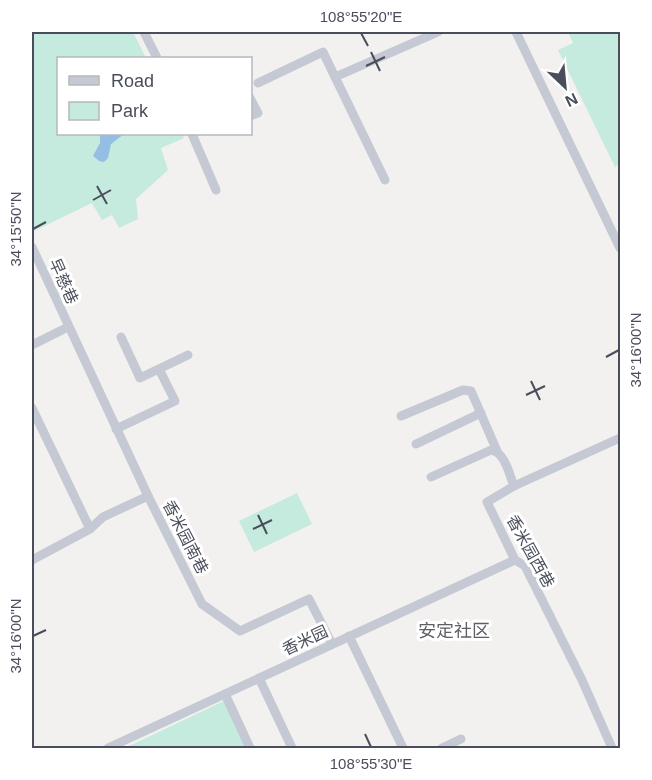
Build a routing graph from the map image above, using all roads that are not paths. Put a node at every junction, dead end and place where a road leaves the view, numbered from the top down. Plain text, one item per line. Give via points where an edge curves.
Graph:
1 (144, 32) edge
2 (438, 32) edge
3 (516, 32) edge
4 (156, 57) edge
5 (335, 77) junction
6 (258, 83) dead end
7 (252, 102) edge
8 (252, 115) edge
9 (192, 135) edge
10 (385, 180) dead end
11 (216, 190) dead end
12 (32, 247) edge
13 (621, 248) edge
14 (68, 327) junction
15 (121, 337) dead end
16 (32, 345) edge
17 (188, 355) dead end
18 (159, 369) junction
19 (32, 408) edge
20 (481, 413) junction
21 (401, 416) dead end
22 (116, 429) junction
23 (621, 438) edge
24 (416, 444) dead end
25 (497, 451) junction
26 (431, 477) dead end
27 (514, 486) junction
28 (148, 496) junction
29 (90, 529) junction
30 (32, 559) edge
31 (515, 560) junction
32 (349, 636) junction
33 (332, 644) junction
34 (259, 678) junction
35 (225, 694) junction
36 (461, 739) dead end
37 (108, 748) edge
38 (250, 748) edge
39 (292, 748) edge
40 (403, 748) edge
41 (442, 748) edge
42 (612, 748) edge

1 - 4 street
2 - 5 street
3 - 13 street
5 - 6 street via 323,52
5 - 10 street
7 - 8 street via 258,113
9 - 11 street
12 - 14 street, 早慈巷
14 - 16 street
14 - 22 street, 香米园南巷
15 - 18 street via 140,378
17 - 18 street
18 - 22 street via 175,401
19 - 29 street
20 - 21 street via 471,391 462,390
20 - 24 street
20 - 25 street
22 - 28 street, 香米园南巷
23 - 27 street, 香米园西巷
25 - 26 street via 491,450
25 - 27 street
27 - 31 street, 香米园西巷 via 487,502
28 - 29 street via 103,517
28 - 33 street, 香米园南巷 via 202,604 240,631 309,598
29 - 30 street
31 - 32 street, 香米园
31 - 42 street, 香米园西巷 via 525,566
32 - 33 street, 香米园
32 - 40 street
33 - 34 street, 香米园
34 - 35 street, 香米园
34 - 39 street
35 - 37 street, 香米园
35 - 38 street
36 - 41 street

